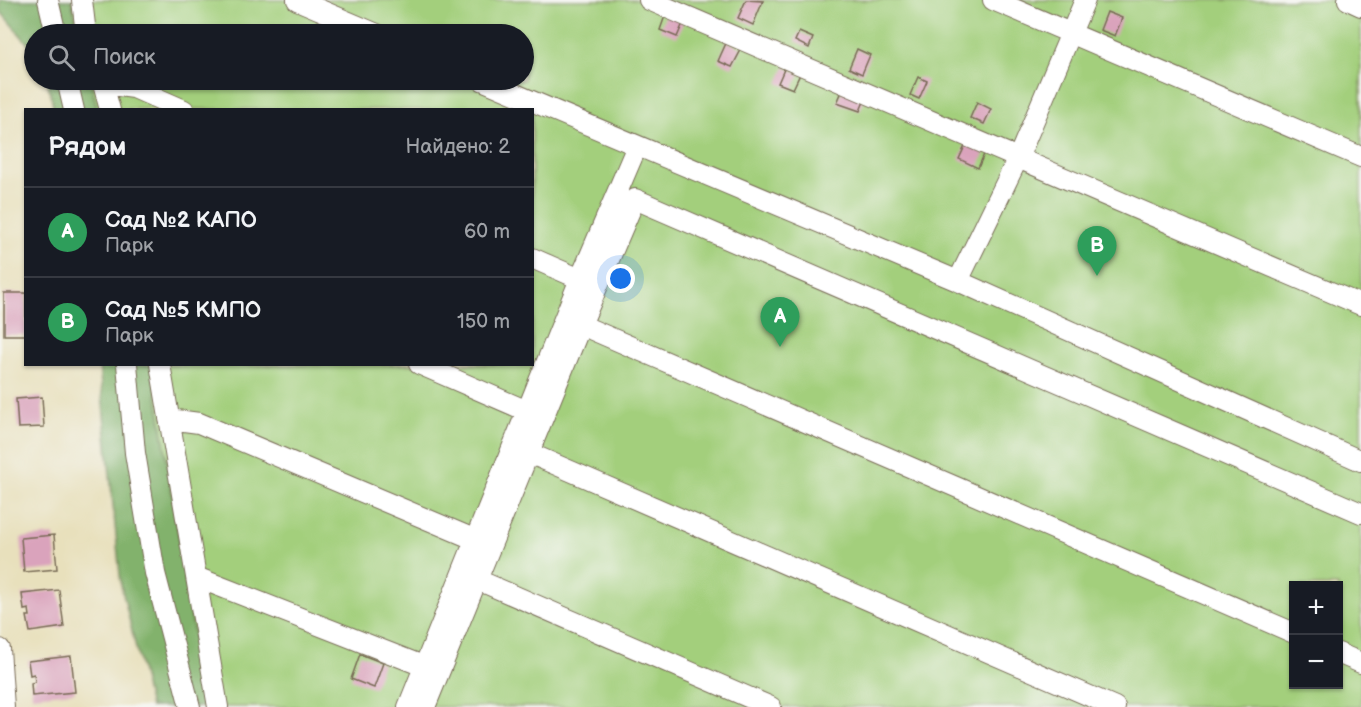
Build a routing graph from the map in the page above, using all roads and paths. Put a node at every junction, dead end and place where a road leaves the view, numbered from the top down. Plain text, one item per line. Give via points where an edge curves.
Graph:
1 (48, 0) edge
2 (82, 0) edge
3 (297, 0) edge
4 (649, 0) edge
5 (993, 0) edge
6 (1085, 0) edge
7 (1348, 0) edge
8 (1361, 6) edge
9 (54, 24) edge
10 (85, 24) edge
11 (353, 24) edge
12 (1071, 34) junction
13 (69, 90) edge
14 (105, 90) edge
15 (139, 90) edge
16 (505, 90) edge
17 (74, 108) edge
18 (110, 108) edge
19 (179, 108) edge
20 (637, 146) junction
21 (1361, 157) edge
22 (1018, 158) junction
23 (534, 259) edge
24 (580, 279) junction
25 (958, 281) junction
26 (1361, 305) edge
27 (581, 325) junction
28 (127, 366) edge
29 (160, 366) edge
30 (424, 366) edge
31 (527, 411) junction
32 (169, 418) junction
33 (529, 453) junction
34 (1361, 461) edge
35 (1361, 513) edge
36 (476, 540) junction
37 (196, 577) junction
38 (478, 580) junction
39 (1289, 631) edge
40 (0, 650) edge
41 (1343, 655) edge
42 (1361, 663) edge
43 (423, 666) junction
44 (4, 707) edge
45 (190, 707) edge
46 (218, 707) edge
47 (408, 707) edge
48 (425, 707) edge
49 (771, 707) edge
50 (1115, 707) edge

1 - 9 street
2 - 10 street
3 - 11 street
4 - 22 street
5 - 12 street
6 - 12 street
7 - 8 street
12 - 21 street
12 - 22 street
13 - 17 street
14 - 18 street
15 - 19 street
16 - 20 street
20 - 24 street
20 - 25 street
22 - 25 street
22 - 26 street
23 - 24 street
24 - 31 street
25 - 34 street
27 - 33 street
27 - 35 street via 635,199
27 - 39 street
28 - 45 street via 135,453 155,573
29 - 32 street
30 - 31 street
31 - 36 street
32 - 36 street via 199,423
32 - 37 street
33 - 38 street
33 - 50 street
36 - 43 street
37 - 43 street
37 - 46 street
38 - 48 street
38 - 49 street
40 - 44 street
41 - 42 street
43 - 47 street

